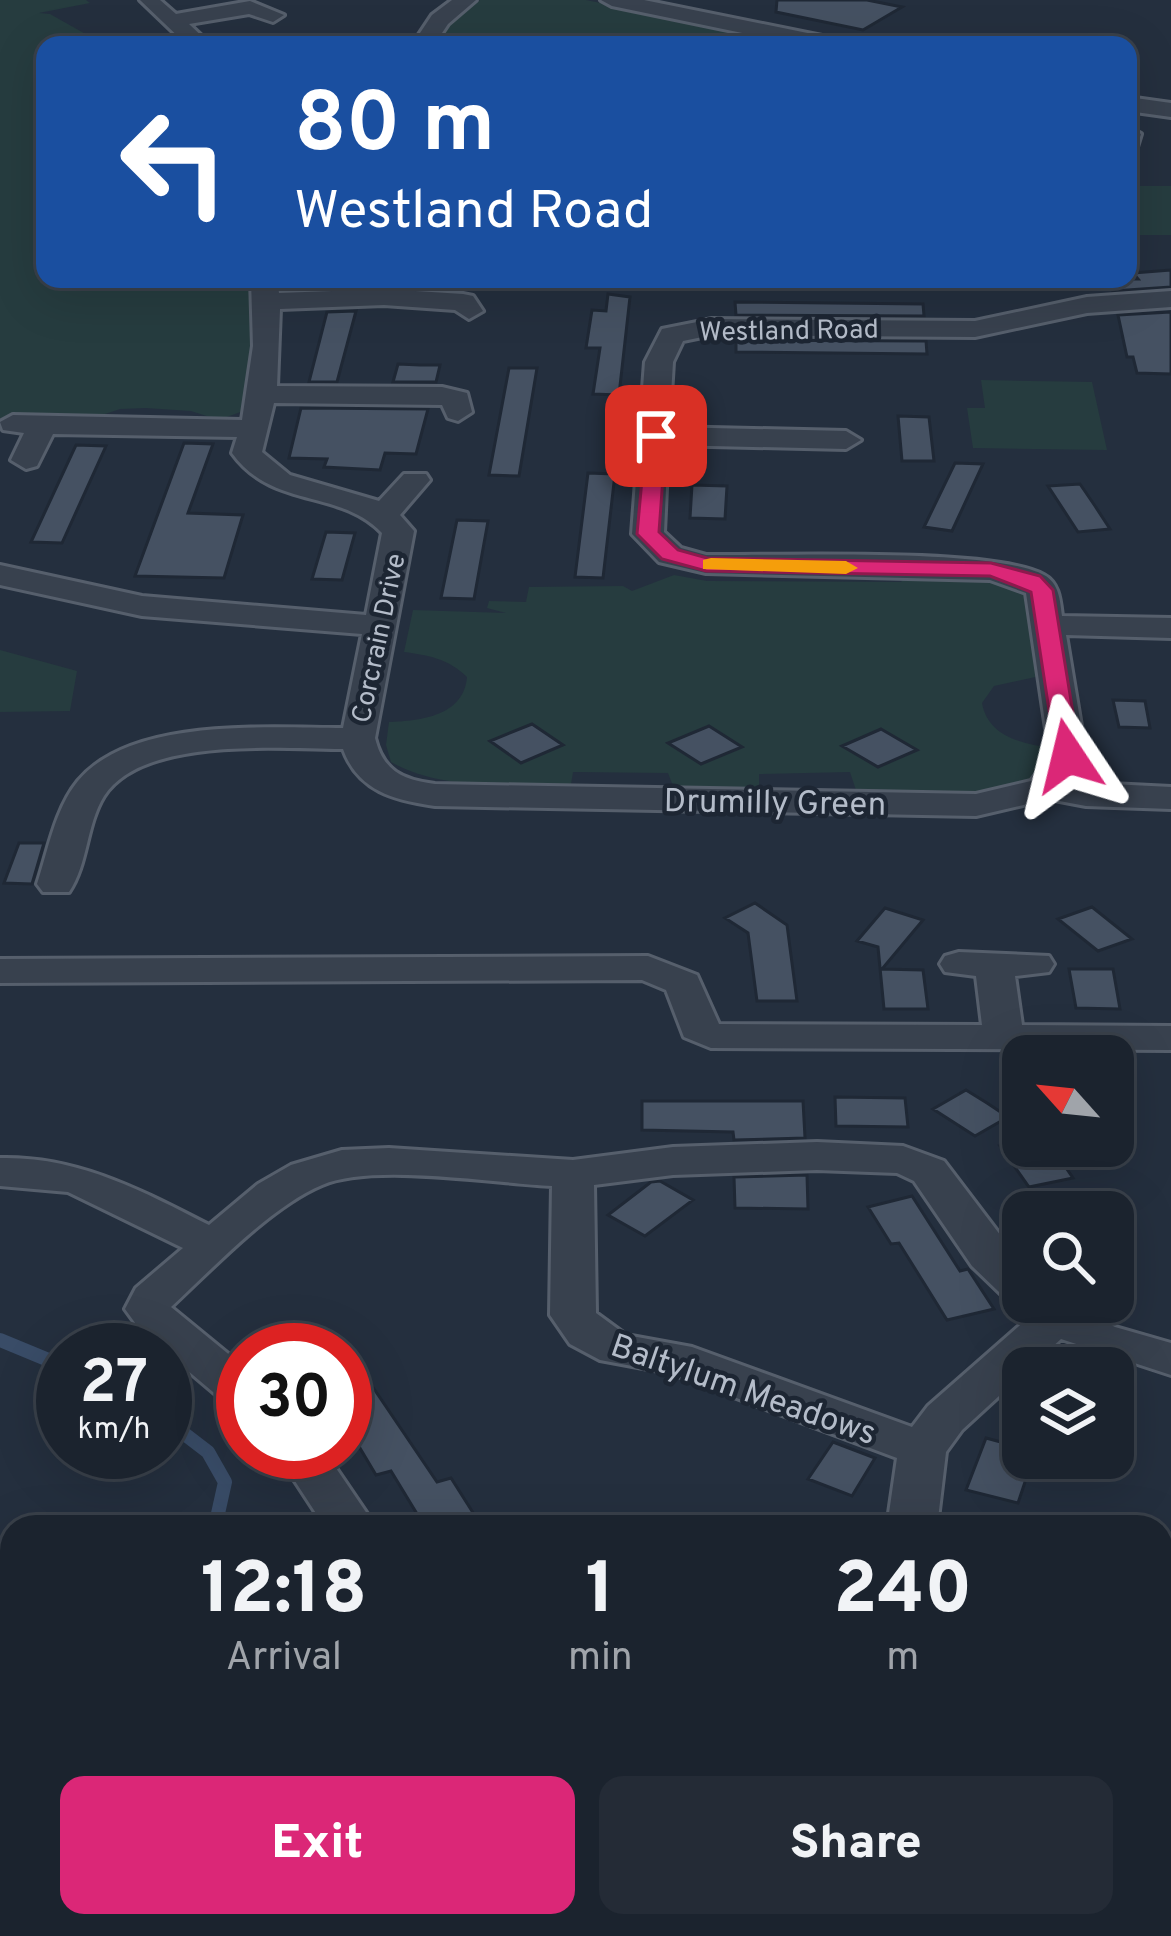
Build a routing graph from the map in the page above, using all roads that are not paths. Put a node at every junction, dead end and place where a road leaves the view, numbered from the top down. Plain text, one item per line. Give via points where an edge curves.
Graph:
1 (465, 0) edge
2 (612, 0) edge
3 (149, 2) edge
4 (273, 15) dead end
5 (176, 20) junction
6 (191, 36) edge
7 (429, 36) edge
8 (788, 36) edge
9 (1137, 105) edge
10 (1171, 110) edge
11 (266, 290) edge
12 (1171, 299) edge
13 (469, 311) dead end
14 (264, 394) junction
15 (458, 412) dead end
16 (255, 429) junction
17 (656, 436) junction
18 (846, 440) dead end
19 (26, 460) dead end
20 (415, 480) dead end
21 (383, 514) junction
22 (0, 575) edge
23 (381, 625) junction
24 (1047, 625) junction
25 (1171, 628) edge
26 (358, 738) junction
27 (1048, 788) junction
28 (1171, 797) edge
29 (56, 884) dead end
30 (1035, 964) dead end
31 (0, 971) edge
32 (1003, 1035) edge
33 (1002, 1037) edge
34 (1134, 1038) edge
35 (1171, 1038) edge
36 (0, 1172) edge
37 (574, 1174) junction
38 (212, 1245) junction
39 (1002, 1269) edge
40 (1022, 1323) edge
41 (1073, 1323) edge
42 (1171, 1359) edge
43 (216, 1368) edge
44 (922, 1449) junction
45 (318, 1479) edge
46 (343, 1515) edge
47 (914, 1515) edge

1 - 7 street
2 - 8 street
3 - 5 street
4 - 5 street via 250,7
5 - 6 street
9 - 10 street
11 - 13 street via 432,298 463,302
11 - 14 street
12 - 17 street, Westland Road via 1087,305 975,329 688,330 665,342
14 - 15 street via 442,396 457,400
14 - 16 street
16 - 19 street via 28,424
16 - 21 street, Corcrain Drive via 247,453 275,480
17 - 18 street
17 - 24 street, Westland Road via 648,534 670,554 706,564 991,570 1020,562 1042,590
20 - 21 street
21 - 23 street, Corcrain Drive via 399,539
22 - 23 street via 187,616
23 - 26 street, Corcrain Drive
24 - 25 street
24 - 27 street via 1068,756
26 - 27 street, Drumilly Green via 360,758 386,784 435,795 976,805
26 - 29 street via 178,745 137,755 91,788
27 - 28 street
30 - 32 street via 977,964
31 - 33 street via 648,968 683,982 698,1028 711,1036
34 - 35 street
36 - 38 street via 66,1175
37 - 38 street via 342,1164 273,1194
37 - 39 street via 673,1161 903,1160 938,1180
37 - 44 street, Baltylum Meadows via 573,1316 586,1333
38 - 43 street via 148,1309
40 - 44 street
41 - 42 street via 1114,1345
44 - 47 street
45 - 46 street

